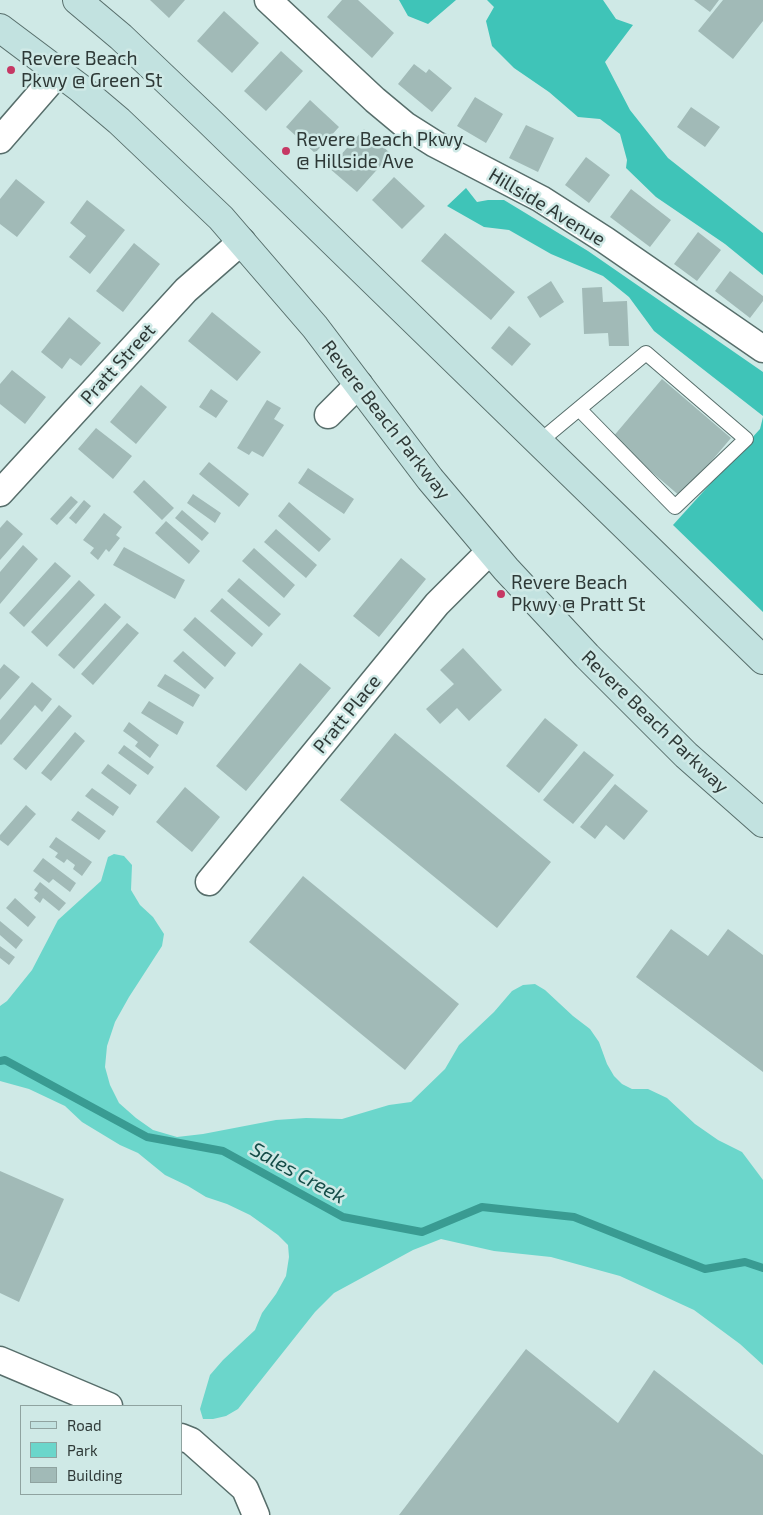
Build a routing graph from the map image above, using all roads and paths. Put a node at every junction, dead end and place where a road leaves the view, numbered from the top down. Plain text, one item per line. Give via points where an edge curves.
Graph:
1 (77, 0) edge
2 (268, 0) edge
3 (0, 28) edge
4 (58, 72) junction
5 (0, 140) edge
6 (242, 241) junction
7 (763, 350) edge
8 (358, 384) junction
9 (579, 409) junction
10 (328, 415) dead end
11 (539, 442) junction
12 (0, 494) edge
13 (490, 551) junction
14 (763, 658) edge
15 (763, 823) edge
16 (208, 882) dead end
17 (0, 1360) edge
18 (107, 1405) edge
19 (182, 1437) edge
20 (256, 1515) edge

1 - 11 main road via 180,93
2 - 7 street, Hillside Avenue via 405,125 541,200
3 - 4 main road, Revere Beach Parkway
4 - 5 street
4 - 6 main road, Revere Beach Parkway via 153,153
6 - 8 main road, Revere Beach Parkway
6 - 12 street, Pratt Street via 186,290
8 - 10 street
8 - 13 main road, Revere Beach Parkway
9 - 9 lane via 646,353 746,439 675,507
9 - 11 lane
11 - 14 main road
13 - 15 main road, Revere Beach Parkway via 587,656 686,755
13 - 16 street, Pratt Place via 437,604
17 - 18 street
19 - 20 street via 191,1441 245,1489

